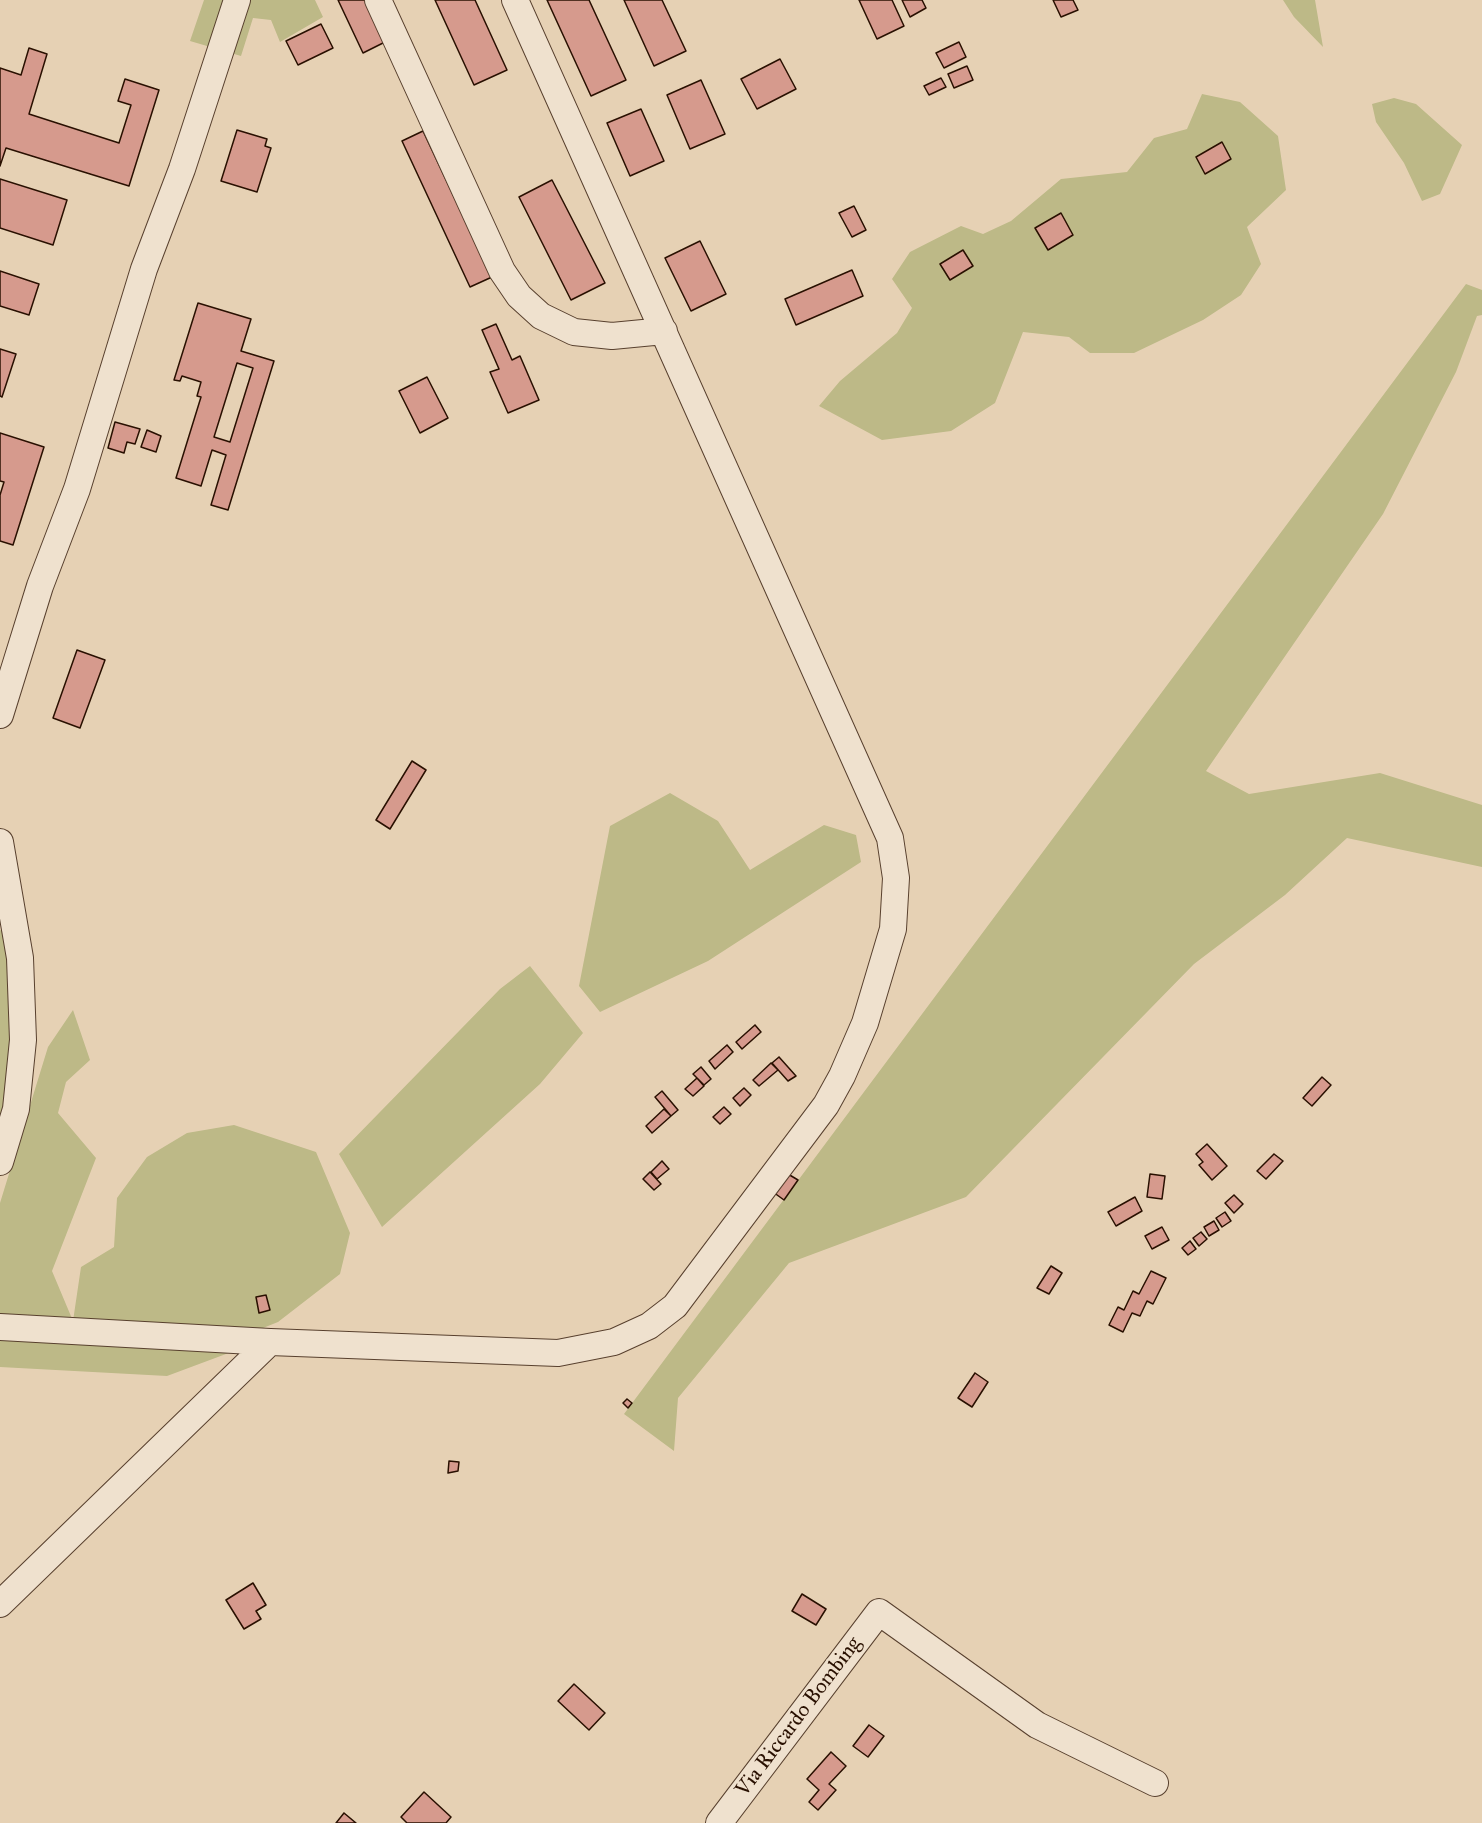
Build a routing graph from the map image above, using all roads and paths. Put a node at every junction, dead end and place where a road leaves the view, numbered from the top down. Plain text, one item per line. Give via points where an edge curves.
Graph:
1 (237, 0) edge
2 (378, 0) edge
3 (514, 0) edge
4 (664, 331) junction
5 (0, 715) edge
6 (0, 842) edge
7 (0, 1162) edge
8 (0, 1327) edge
9 (270, 1342) junction
10 (0, 1604) edge
11 (1155, 1783) dead end
12 (719, 1823) edge

1 - 5 street via 182,169 144,268 77,489 40,586
2 - 4 street via 502,271 519,296 541,316 574,332 612,336
3 - 4 street
4 - 9 street via 890,838 896,878 893,929 865,1023 826,1105 675,1306 649,1326 614,1342 558,1353
6 - 7 street via 20,958 23,1040 16,1109
8 - 9 street
9 - 10 street
11 - 12 street, Via Riccardo Bombing via 1037,1725 879,1612

